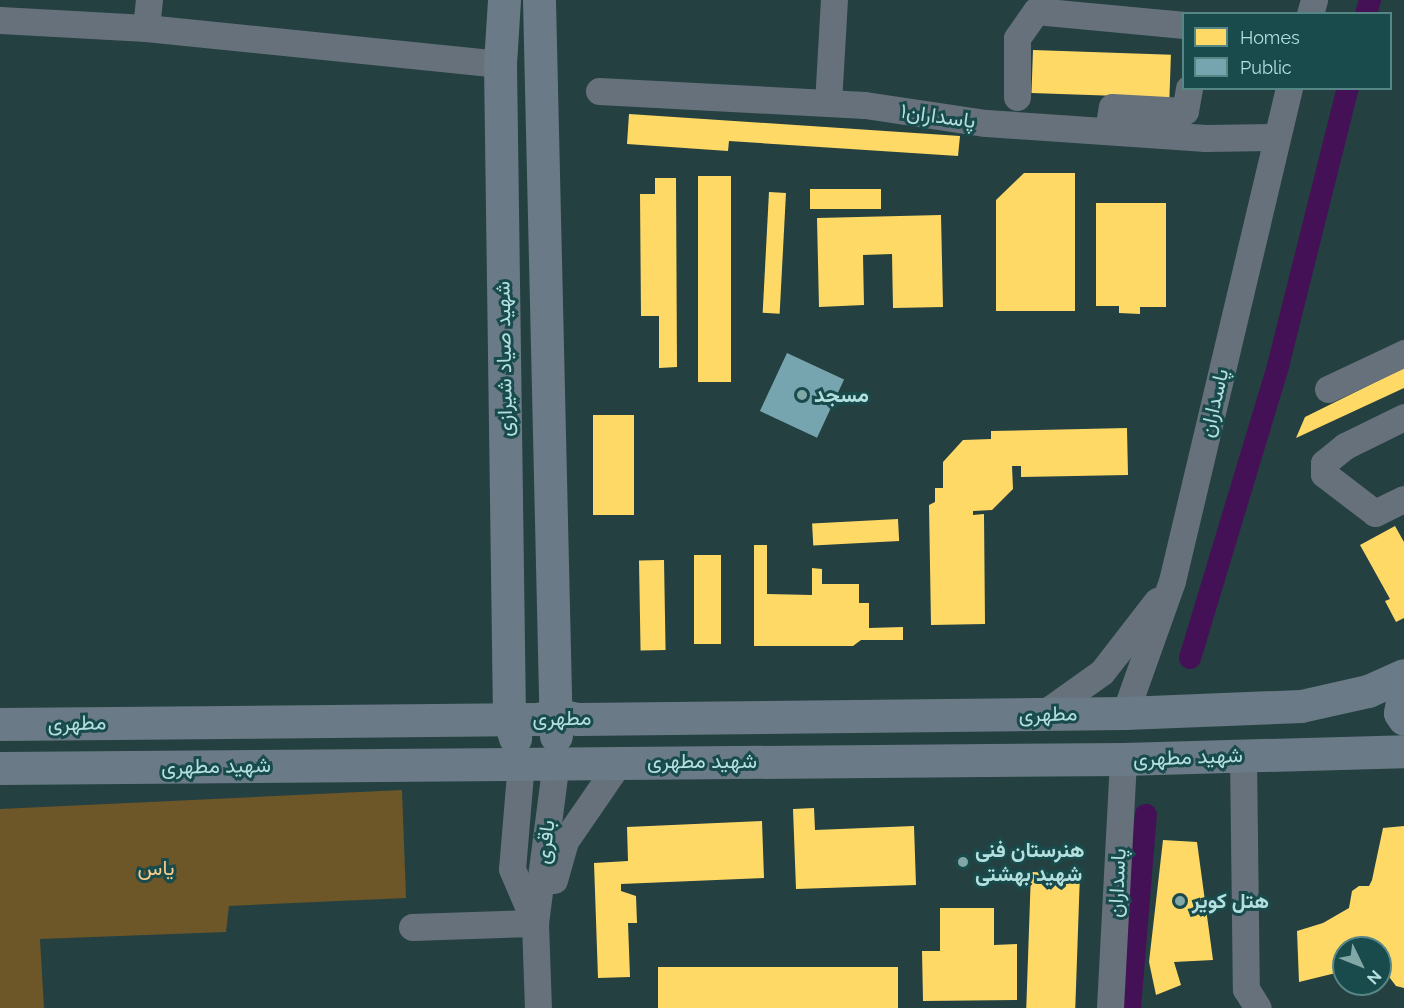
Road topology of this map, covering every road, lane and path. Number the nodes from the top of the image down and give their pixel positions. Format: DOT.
graph roads {
  1 [pos="149,0"];
  2 [pos="504,0"];
  3 [pos="539,0"];
  4 [pos="834,0"];
  5 [pos="0,20"];
  6 [pos="1182,25"];
  7 [pos="147,28"];
  8 [pos="500,64"];
  9 [pos="1189,90"];
  10 [pos="1289,90"];
  11 [pos="600,91"];
  12 [pos="1017,97"];
  13 [pos="828,103"];
  14 [pos="1108,131"];
  15 [pos="1276,137"];
  16 [pos="1404,353"];
  17 [pos="1328,389"];
  18 [pos="1404,417"];
  19 [pos="1404,499"];
  20 [pos="1172,581"];
  21 [pos="1404,675"];
  22 [pos="1404,690"];
  23 [pos="1125,713"];
  24 [pos="1043,714"];
  25 [pos="557,715"];
  26 [pos="509,718"];
  27 [pos="1404,718"];
  28 [pos="0,724"];
  29 [pos="1404,751"];
  30 [pos="1243,755"];
  31 [pos="1123,759"];
  32 [pos="556,761"];
  33 [pos="620,761"];
  34 [pos="521,762"];
  35 [pos="0,768"];
  36 [pos="412,927"];
  37 [pos="536,931"];
  38 [pos="538,1008"];
  39 [pos="1110,1008"];
  40 [pos="1258,1008"];
  1 -- 7 [label="street"];
  2 -- 8 [label="main road, شهید صیاد شیرازی"];
  3 -- 25 [label="main road, شهید صیاد شیرازی"];
  4 -- 13 [label="street"];
  5 -- 7 [label="street"];
  6 -- 12 [label="street"];
  7 -- 8 [label="street"];
  8 -- 26 [label="main road, شهید صیاد شیرازی"];
  9 -- 14 [label="street"];
  10 -- 15 [label="street, پاسداران"];
  11 -- 13 [label="street, پاسداران۱"];
  13 -- 14 [label="street, پاسداران۱"];
  14 -- 15 [label="street, پاسداران۱"];
  15 -- 20 [label="street, پاسداران"];
  16 -- 17 [label="street"];
  18 -- 19 [label="street"];
  20 -- 23 [label="street, پاسداران"];
  20 -- 24 [label="street"];
  21 -- 23 [label="main road"];
  22 -- 27 [label="main road"];
  23 -- 24 [label="main road, مطهری"];
  23 -- 31 [label="main road"];
  24 -- 25 [label="main road, مطهری"];
  25 -- 26 [label="main road, مطهری"];
  25 -- 32 [label="main road, شهید صیاد شیرازی"];
  26 -- 28 [label="main road, مطهری"];
  26 -- 34 [label="main road, شهید صیاد شیرازی"];
  29 -- 30 [label="main road, شهید مطهری"];
  30 -- 31 [label="main road, شهید مطهری"];
  30 -- 40 [label="street"];
  31 -- 33 [label="main road, شهید مطهری"];
  31 -- 39 [label="street, پاسداران"];
  32 -- 33 [label="main road, شهید مطهری"];
  32 -- 34 [label="main road, شهید مطهری"];
  32 -- 37 [label="street, باقری"];
  33 -- 37 [label="street"];
  34 -- 35 [label="main road, شهید مطهری"];
  34 -- 37 [label="street"];
  36 -- 37 [label="street"];
  37 -- 38 [label="street, باقری"];
}
